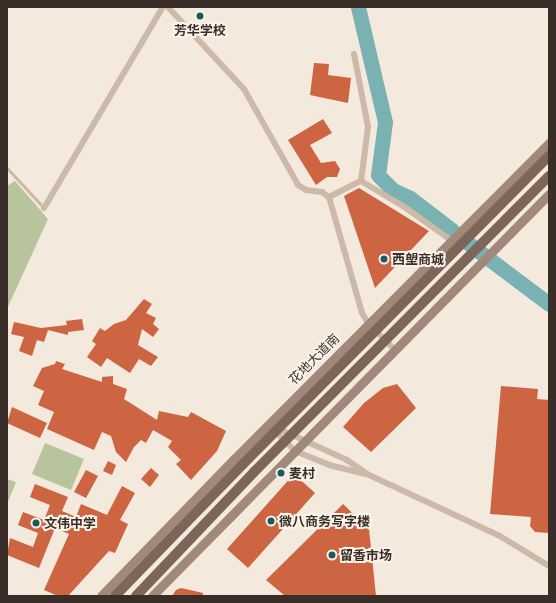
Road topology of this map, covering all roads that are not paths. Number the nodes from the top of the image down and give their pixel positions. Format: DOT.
graph roads {
  1 [pos="163,7"];
  2 [pos="168,7"];
  3 [pos="354,54"];
  4 [pos="549,143"];
  5 [pos="549,156"];
  6 [pos="7,168"];
  7 [pos="549,176"];
  8 [pos="361,181"];
  9 [pos="549,194"];
  10 [pos="329,197"];
  11 [pos="44,208"];
  12 [pos="452,241"];
  13 [pos="368,323"];
  14 [pos="395,350"];
  15 [pos="268,424"];
  16 [pos="305,441"];
  17 [pos="295,451"];
  18 [pos="367,474"];
  19 [pos="549,566"];
  20 [pos="101,596"];
  21 [pos="115,596"];
  22 [pos="136,596"];
  23 [pos="152,596"];
  1 -- 11 [label="street"];
  2 -- 10 [label="street"];
  3 -- 8 [label="street"];
  4 -- 12 [label="main road, 花地大道南"];
  5 -- 21 [label="main road, 花地大道南"];
  6 -- 11 [label="lane"];
  7 -- 22 [label="main road"];
  8 -- 10 [label="street"];
  8 -- 12 [label="street"];
  9 -- 14 [label="main road"];
  10 -- 13 [label="street"];
  12 -- 13 [label="main road, 花地大道南"];
  13 -- 14 [label="street"];
  13 -- 15 [label="main road, 花地大道南"];
  14 -- 16 [label="main road"];
  15 -- 16 [label="street"];
  15 -- 17 [label="street"];
  15 -- 20 [label="main road, 花地大道南"];
  16 -- 17 [label="main road"];
  16 -- 18 [label="street"];
  17 -- 18 [label="street"];
  17 -- 23 [label="main road"];
  18 -- 19 [label="street"];
}
